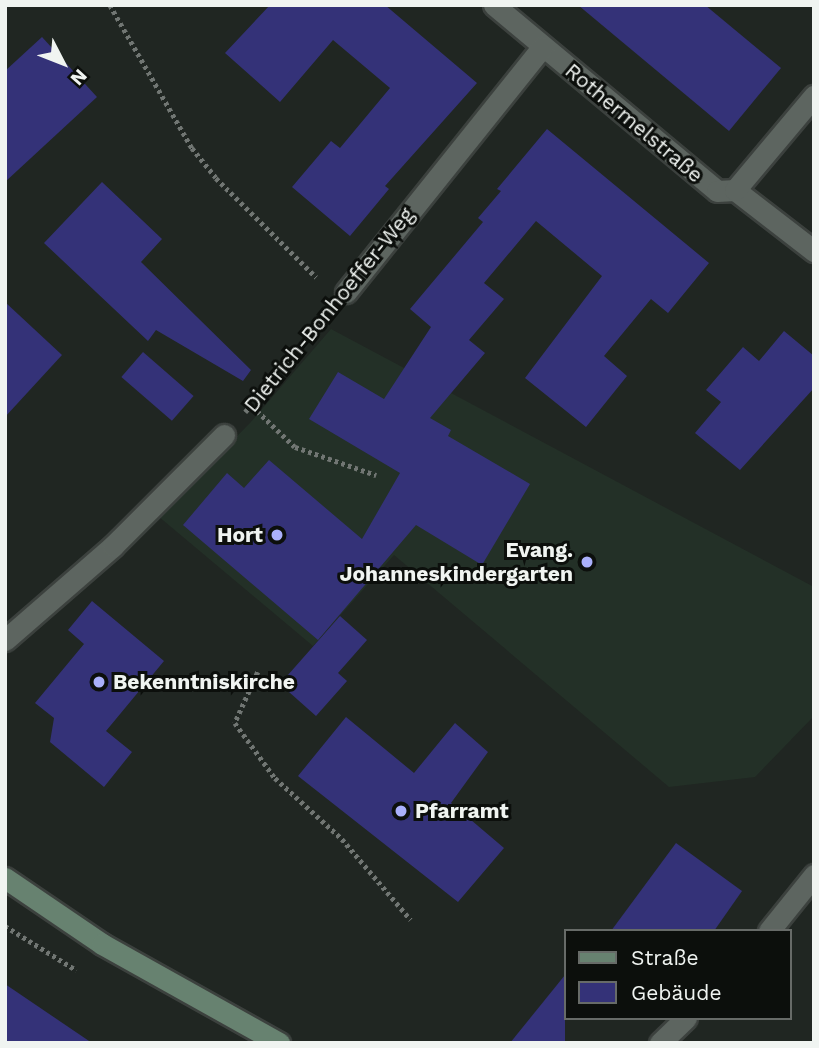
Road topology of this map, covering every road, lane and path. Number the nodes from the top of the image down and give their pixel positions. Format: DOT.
graph roads {
  1 [pos="110,5"];
  2 [pos="494,5"];
  3 [pos="542,47"];
  4 [pos="814,96"];
  5 [pos="735,190"];
  6 [pos="814,251"];
  7 [pos="342,296"];
  8 [pos="252,406"];
  9 [pos="224,435"];
  10 [pos="376,475"];
  11 [pos="5,640"];
  12 [pos="258,673"];
  13 [pos="814,875"];
  14 [pos="5,878"];
  15 [pos="411,920"];
  16 [pos="771,929"];
  17 [pos="684,1020"];
  18 [pos="279,1043"];
  19 [pos="660,1043"];
  1 -- 7 [label="path"];
  2 -- 3 [label="street, Rothermelstraße"];
  3 -- 5 [label="street, Rothermelstraße"];
  3 -- 7 [label="street, Dietrich-Bonhoeffer-Weg"];
  4 -- 5 [label="street"];
  5 -- 6 [label="street, Rothermelstraße"];
  7 -- 8 [label="path, Dietrich-Bonhoeffer-Weg"];
  8 -- 9 [label="path, Dietrich-Bonhoeffer-Weg"];
  8 -- 10 [label="path"];
  9 -- 11 [label="street"];
  12 -- 15 [label="path"];
  13 -- 16 [label="street"];
  14 -- 18 [label="street"];
  17 -- 19 [label="street"];
}
